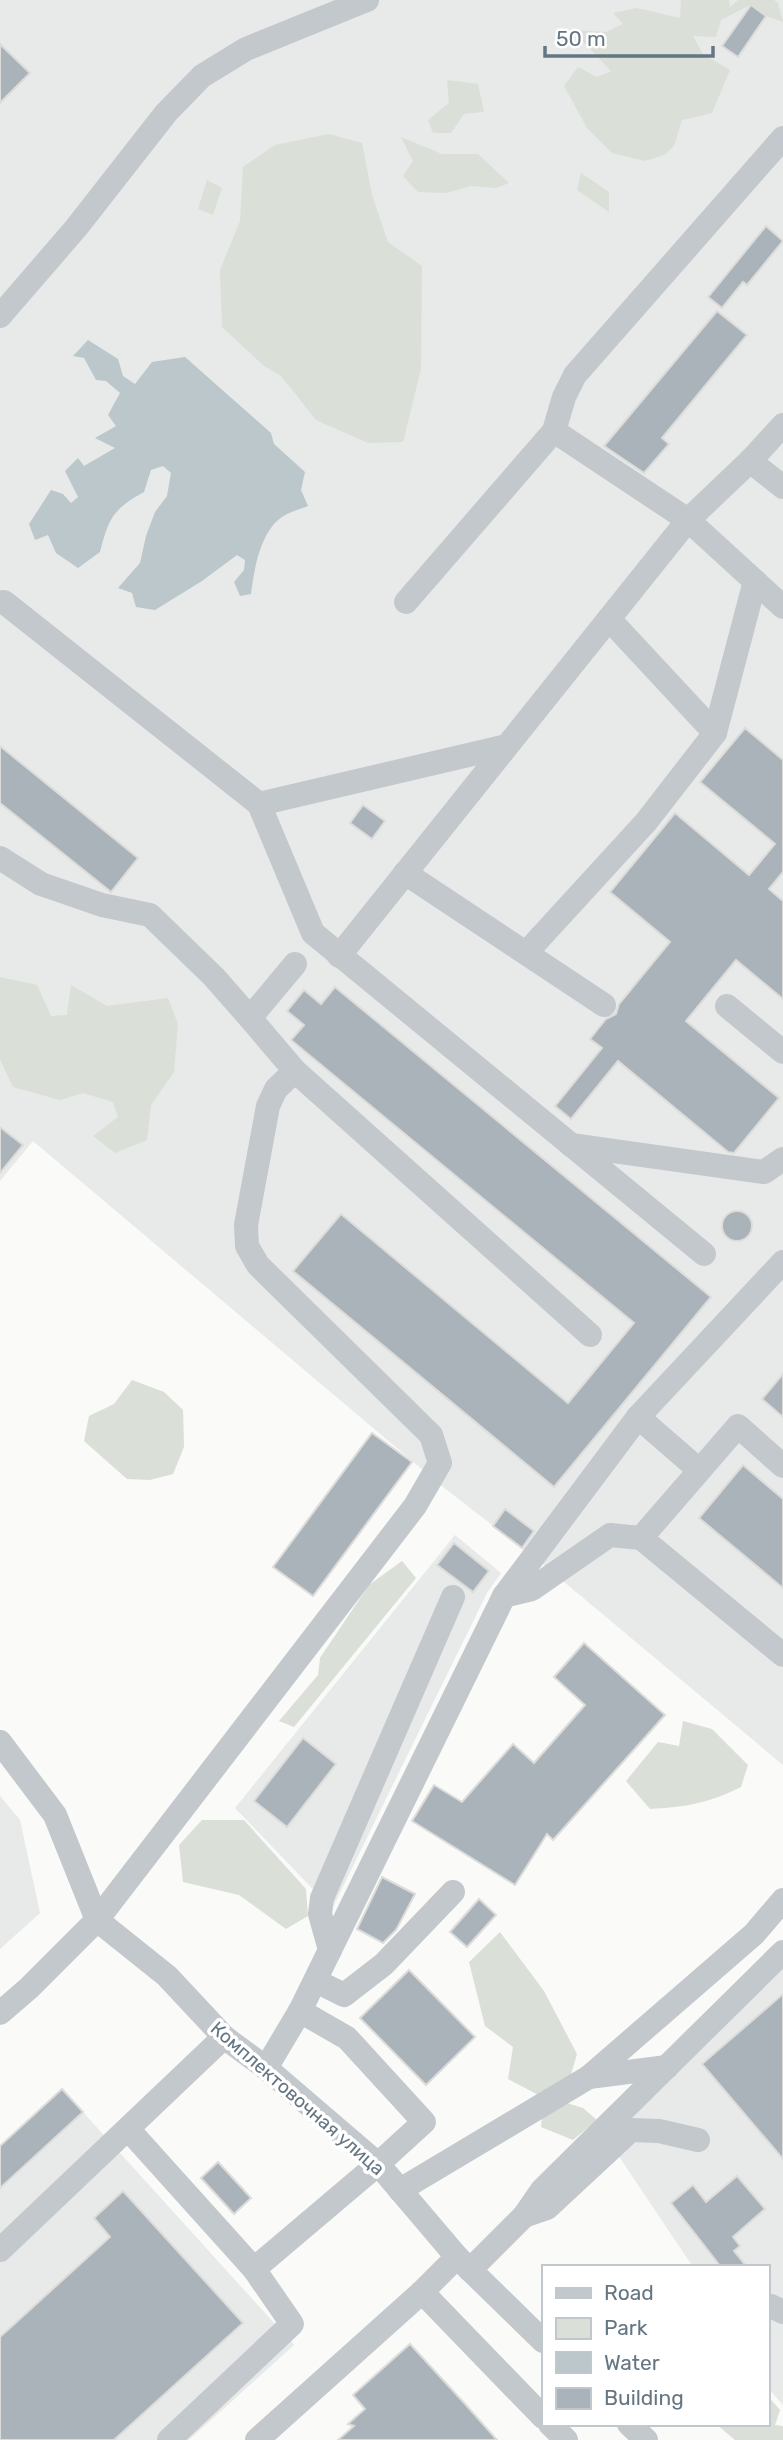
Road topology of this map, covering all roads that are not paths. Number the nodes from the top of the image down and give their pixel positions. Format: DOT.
graph roads {
  1 [pos="367,0"];
  2 [pos="783,138"];
  3 [pos="0,316"];
  4 [pos="783,425"];
  5 [pos="554,430"];
  6 [pos="750,461"];
  7 [pos="783,487"];
  8 [pos="688,520"];
  9 [pos="755,581"];
  10 [pos="4,602"];
  11 [pos="406,602"];
  12 [pos="783,607"];
  13 [pos="609,620"];
  14 [pos="715,733"];
  15 [pos="507,746"];
  16 [pos="259,804"];
  17 [pos="0,858"];
  18 [pos="405,873"];
  19 [pos="526,953"];
  20 [pos="339,956"];
  21 [pos="295,964"];
  22 [pos="604,1004"];
  23 [pos="727,1006"];
  24 [pos="250,1018"];
  25 [pos="783,1052"];
  26 [pos="295,1071"];
  27 [pos="570,1145"];
  28 [pos="783,1159"];
  29 [pos="704,1254"];
  30 [pos="783,1262"];
  31 [pos="590,1335"];
  32 [pos="638,1417"];
  33 [pos="783,1466"];
  34 [pos="699,1470"];
  35 [pos="640,1538"];
  36 [pos="504,1596"];
  37 [pos="453,1597"];
  38 [pos="783,1655"];
  39 [pos="0,1742"];
  40 [pos="453,1892"];
  41 [pos="783,1900"];
  42 [pos="97,1920"];
  43 [pos="330,1950"];
  44 [pos="783,1952"];
  45 [pos="316,1981"];
  46 [pos="300,2011"];
  47 [pos="0,2013"];
  48 [pos="224,2037"];
  49 [pos="667,2067"];
  50 [pos="266,2068"];
  51 [pos="589,2077"];
  52 [pos="128,2129"];
  53 [pos="698,2140"];
  54 [pos="378,2165"];
  55 [pos="400,2190"];
  56 [pos="524,2216"];
  57 [pos="0,2250"];
  58 [pos="464,2264"];
  59 [pos="254,2269"];
  60 [pos="422,2292"];
  61 [pos="542,2340"];
  62 [pos="542,2416"];
  63 [pos="631,2426"];
  64 [pos="169,2440"];
  65 [pos="257,2440"];
  66 [pos="646,2440"];
  1 -- 3 [label="street"];
  2 -- 5 [label="street"];
  4 -- 6 [label="street"];
  5 -- 8 [label="street"];
  5 -- 11 [label="street"];
  6 -- 7 [label="street"];
  6 -- 8 [label="street"];
  8 -- 9 [label="street"];
  8 -- 13 [label="street"];
  9 -- 12 [label="street"];
  9 -- 14 [label="street"];
  10 -- 16 [label="street"];
  13 -- 14 [label="street"];
  13 -- 15 [label="street"];
  14 -- 19 [label="street"];
  15 -- 16 [label="street"];
  15 -- 18 [label="street"];
  16 -- 20 [label="street"];
  17 -- 24 [label="street"];
  18 -- 19 [label="street"];
  18 -- 20 [label="street"];
  19 -- 22 [label="street"];
  20 -- 27 [label="street"];
  21 -- 24 [label="street"];
  23 -- 25 [label="street"];
  24 -- 26 [label="street"];
  26 -- 31 [label="street"];
  26 -- 42 [label="street"];
  27 -- 28 [label="street"];
  27 -- 29 [label="street"];
  30 -- 32 [label="street"];
  32 -- 34 [label="street"];
  32 -- 36 [label="street"];
  33 -- 34 [label="street"];
  34 -- 35 [label="street"];
  35 -- 36 [label="street"];
  35 -- 38 [label="street"];
  36 -- 43 [label="street"];
  37 -- 43 [label="street"];
  39 -- 42 [label="street, Комплектовочная улица"];
  40 -- 45 [label="street"];
  41 -- 51 [label="street"];
  42 -- 47 [label="street"];
  42 -- 48 [label="street, Комплектовочная улица"];
  43 -- 45 [label="street"];
  44 -- 49 [label="street"];
  45 -- 46 [label="street"];
  46 -- 50 [label="street"];
  46 -- 54 [label="street"];
  48 -- 50 [label="street, Комплектовочная улица"];
  48 -- 52 [label="street"];
  49 -- 51 [label="street"];
  49 -- 56 [label="street"];
  50 -- 54 [label="street, Комплектовочная улица"];
  51 -- 55 [label="street"];
  52 -- 57 [label="street"];
  52 -- 59 [label="street"];
  53 -- 56 [label="street"];
  54 -- 55 [label="street, Комплектовочная улица"];
  54 -- 59 [label="street"];
  55 -- 58 [label="street, Комплектовочная улица"];
  56 -- 58 [label="street"];
  58 -- 60 [label="street"];
  58 -- 61 [label="street, Комплектовочная улица"];
  59 -- 64 [label="street"];
  60 -- 62 [label="street"];
  60 -- 65 [label="street"];
  63 -- 66 [label="street"];
}
